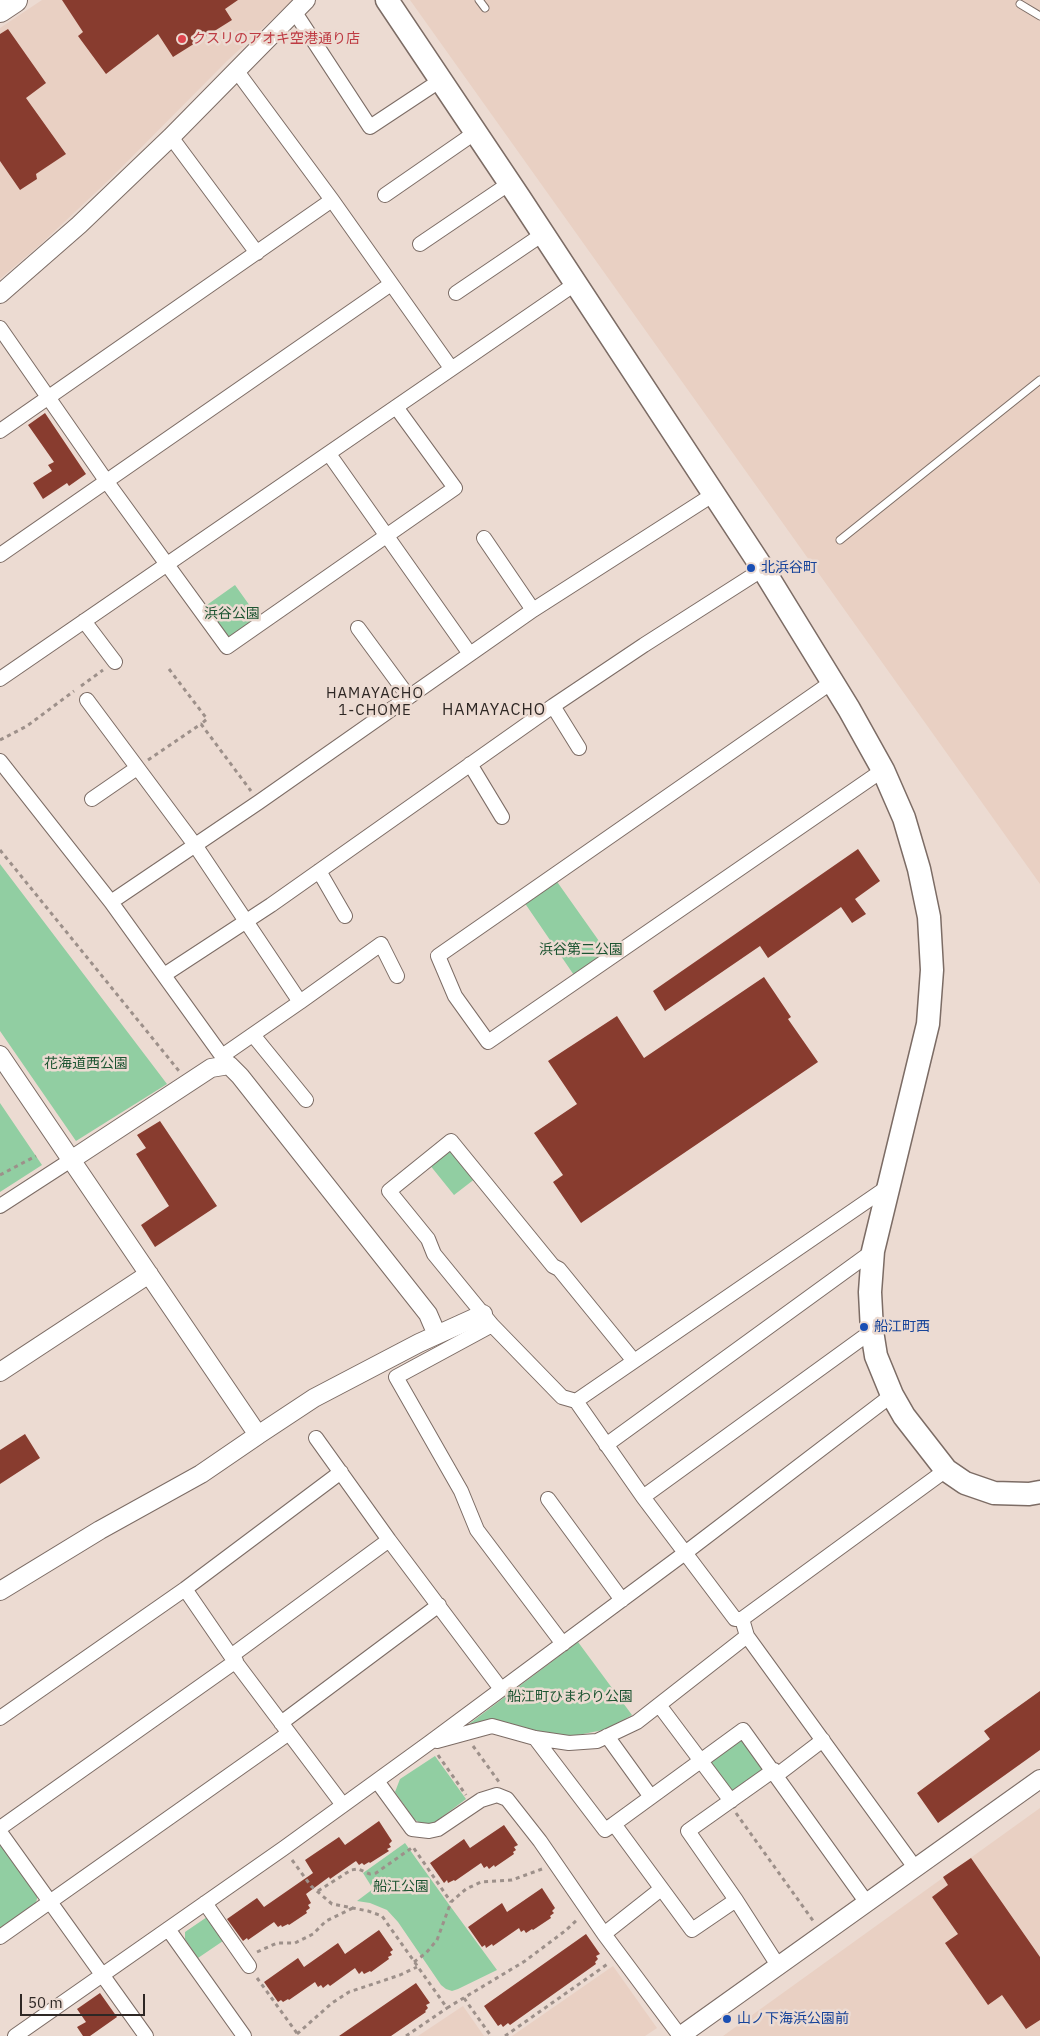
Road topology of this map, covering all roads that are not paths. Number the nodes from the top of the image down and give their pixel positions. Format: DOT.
graph roads {
  1 [pos="15,0"];
  2 [pos="387,0"];
  3 [pos="479,0"];
  4 [pos="1020,4"];
  5 [pos="300,6"];
  6 [pos="485,8"];
  7 [pos="0,10"];
  8 [pos="1040,16"];
  9 [pos="236,70"];
  10 [pos="442,80"];
  11 [pos="476,132"];
  12 [pos="171,137"];
  13 [pos="510,183"];
  14 [pos="386,195"];
  15 [pos="332,200"];
  16 [pos="543,234"];
  17 [pos="420,244"];
  18 [pos="256,253"];
  19 [pos="391,284"];
  20 [pos="575,284"];
  21 [pos="456,293"];
  22 [pos="0,294"];
  23 [pos="0,328"];
  24 [pos="451,368"];
  25 [pos="1040,380"];
  26 [pos="48,398"];
  27 [pos="396,407"];
  28 [pos="0,431"];
  29 [pos="329,454"];
  30 [pos="107,482"];
  31 [pos="714,494"];
  32 [pos="387,535"];
  33 [pos="484,538"];
  34 [pos="840,540"];
  35 [pos="0,555"];
  36 [pos="167,564"];
  37 [pos="763,569"];
  38 [pos="533,610"];
  39 [pos="84,621"];
  40 [pos="358,628"];
  41 [pos="470,654"];
  42 [pos="115,662"];
  43 [pos="0,679"];
  44 [pos="832,682"];
  45 [pos="408,696"];
  46 [pos="87,700"];
  47 [pos="553,706"];
  48 [pos="579,748"];
  49 [pos="0,762"];
  50 [pos="470,764"];
  51 [pos="137,768"];
  52 [pos="883,770"];
  53 [pos="92,799"];
  54 [pos="502,817"];
  55 [pos="195,845"];
  56 [pos="319,871"];
  57 [pos="111,902"];
  58 [pos="345,916"];
  59 [pos="246,921"];
  60 [pos="164,975"];
  61 [pos="397,976"];
  62 [pos="300,1002"];
  63 [pos="253,1034"];
  64 [pos="0,1055"];
  65 [pos="225,1061"];
  66 [pos="306,1100"];
  67 [pos="71,1160"];
  68 [pos="889,1186"];
  69 [pos="0,1206"];
  70 [pos="873,1251"];
  71 [pos="149,1274"];
  72 [pos="488,1319"];
  73 [pos="872,1331"];
  74 [pos="437,1335"];
  75 [pos="634,1361"];
  76 [pos="0,1372"];
  77 [pos="892,1395"];
  78 [pos="576,1401"];
  79 [pos="258,1435"];
  80 [pos="316,1438"];
  81 [pos="606,1444"];
  82 [pos="946,1470"];
  83 [pos="340,1472"];
  84 [pos="1040,1492"];
  85 [pos="643,1497"];
  86 [pos="548,1499"];
  87 [pos="389,1540"];
  88 [pos="685,1553"];
  89 [pos="185,1589"];
  90 [pos="0,1591"];
  91 [pos="622,1600"];
  92 [pos="439,1605"];
  93 [pos="742,1619"];
  94 [pos="747,1636"];
  95 [pos="562,1644"];
  96 [pos="234,1659"];
  97 [pos="501,1689"];
  98 [pos="659,1705"];
  99 [pos="0,1718"];
  100 [pos="285,1728"];
  101 [pos="607,1736"];
  102 [pos="535,1738"];
  103 [pos="823,1740"];
  104 [pos="429,1743"];
  105 [pos="700,1761"];
  106 [pos="775,1773"];
  107 [pos="1040,1779"];
  108 [pos="377,1781"];
  109 [pos="651,1797"];
  110 [pos="730,1802"];
  111 [pos="343,1805"];
  112 [pos="614,1824"];
  113 [pos="0,1828"];
  114 [pos="0,1832"];
  115 [pos="916,1870"];
  116 [pos="661,1889"];
  117 [pos="736,1900"];
  118 [pos="50,1902"];
  119 [pos="867,1903"];
  120 [pos="205,1904"];
  121 [pos="168,1930"];
  122 [pos="604,1934"];
  123 [pos="0,1937"];
  124 [pos="249,1966"];
  125 [pos="779,1967"];
  126 [pos="103,1975"];
  127 [pos="17,2036"];
  128 [pos="146,2036"];
  129 [pos="244,2036"];
  130 [pos="680,2036"];
  1 -- 7 [label="highway"];
  2 -- 10 [label="main road"];
  3 -- 6 [label="lane"];
  4 -- 8 [label="lane"];
  5 -- 9 [label="street"];
  5 -- 10 [label="street"];
  9 -- 12 [label="street"];
  9 -- 15 [label="street"];
  10 -- 11 [label="main road"];
  11 -- 13 [label="main road"];
  11 -- 14 [label="street"];
  12 -- 18 [label="street"];
  12 -- 22 [label="street"];
  13 -- 16 [label="main road"];
  13 -- 17 [label="street"];
  15 -- 18 [label="street"];
  15 -- 19 [label="street"];
  16 -- 20 [label="main road"];
  16 -- 21 [label="street"];
  18 -- 26 [label="street"];
  19 -- 24 [label="street"];
  19 -- 30 [label="street"];
  20 -- 24 [label="street"];
  20 -- 31 [label="main road"];
  23 -- 26 [label="street"];
  24 -- 27 [label="street"];
  25 -- 34 [label="lane"];
  26 -- 28 [label="street"];
  26 -- 30 [label="street"];
  27 -- 29 [label="street"];
  27 -- 32 [label="street"];
  29 -- 32 [label="street"];
  29 -- 36 [label="street"];
  30 -- 35 [label="street"];
  30 -- 36 [label="street"];
  31 -- 37 [label="main road"];
  31 -- 38 [label="street"];
  32 -- 36 [label="street"];
  32 -- 41 [label="street"];
  33 -- 38 [label="street"];
  36 -- 39 [label="street"];
  37 -- 44 [label="main road"];
  37 -- 47 [label="street"];
  38 -- 41 [label="street"];
  39 -- 42 [label="street"];
  39 -- 43 [label="street"];
  40 -- 45 [label="street"];
  41 -- 45 [label="street"];
  44 -- 52 [label="main road"];
  44 -- 52 [label="street"];
  45 -- 55 [label="street"];
  46 -- 51 [label="street"];
  47 -- 48 [label="street"];
  47 -- 50 [label="street"];
  49 -- 57 [label="street"];
  50 -- 54 [label="street"];
  50 -- 56 [label="street"];
  51 -- 53 [label="street"];
  51 -- 55 [label="street"];
  52 -- 68 [label="main road"];
  55 -- 57 [label="street"];
  55 -- 59 [label="street"];
  56 -- 58 [label="street"];
  56 -- 59 [label="street"];
  57 -- 60 [label="street"];
  59 -- 60 [label="street"];
  59 -- 62 [label="street"];
  60 -- 65 [label="street"];
  61 -- 62 [label="street"];
  62 -- 63 [label="street"];
  63 -- 65 [label="street"];
  63 -- 66 [label="street"];
  64 -- 67 [label="street"];
  65 -- 67 [label="street"];
  65 -- 74 [label="street"];
  67 -- 69 [label="street"];
  67 -- 71 [label="street"];
  68 -- 70 [label="main road"];
  68 -- 75 [label="street"];
  70 -- 73 [label="main road"];
  70 -- 81 [label="street"];
  71 -- 76 [label="street"];
  71 -- 79 [label="street"];
  72 -- 74 [label="street"];
  72 -- 75 [label="street"];
  72 -- 78 [label="street"];
  72 -- 95 [label="street"];
  73 -- 77 [label="main road"];
  73 -- 85 [label="street"];
  74 -- 79 [label="street"];
  75 -- 78 [label="street"];
  77 -- 82 [label="main road"];
  77 -- 88 [label="street"];
  78 -- 81 [label="street"];
  79 -- 90 [label="street"];
  80 -- 83 [label="street"];
  81 -- 85 [label="street"];
  82 -- 84 [label="main road"];
  82 -- 93 [label="street"];
  83 -- 87 [label="street"];
  83 -- 89 [label="street"];
  85 -- 88 [label="street"];
  86 -- 91 [label="street"];
  87 -- 92 [label="street"];
  87 -- 96 [label="street"];
  88 -- 91 [label="street"];
  88 -- 93 [label="street"];
  89 -- 96 [label="street"];
  89 -- 99 [label="street"];
  91 -- 95 [label="street"];
  92 -- 97 [label="street"];
  92 -- 100 [label="street"];
  93 -- 94 [label="street"];
  94 -- 98 [label="street"];
  94 -- 103 [label="street"];
  95 -- 97 [label="street"];
  96 -- 100 [label="street"];
  96 -- 113 [label="street"];
  97 -- 104 [label="street"];
  98 -- 101 [label="street"];
  98 -- 105 [label="street"];
  100 -- 111 [label="street"];
  100 -- 118 [label="street"];
  101 -- 102 [label="street"];
  101 -- 109 [label="street"];
  102 -- 104 [label="street"];
  102 -- 112 [label="street"];
  103 -- 106 [label="street"];
  103 -- 115 [label="street"];
  104 -- 108 [label="street"];
  105 -- 106 [label="street"];
  105 -- 109 [label="street"];
  105 -- 110 [label="street"];
  106 -- 110 [label="street"];
  106 -- 119 [label="street"];
  107 -- 115 [label="street"];
  108 -- 111 [label="street"];
  108 -- 122 [label="street"];
  109 -- 112 [label="street"];
  110 -- 117 [label="street"];
  111 -- 120 [label="street"];
  112 -- 116 [label="street"];
  114 -- 118 [label="street"];
  115 -- 119 [label="street"];
  116 -- 117 [label="street"];
  116 -- 122 [label="street"];
  117 -- 125 [label="street"];
  118 -- 123 [label="street"];
  118 -- 126 [label="street"];
  119 -- 125 [label="street"];
  120 -- 121 [label="street"];
  120 -- 124 [label="street"];
  121 -- 126 [label="street"];
  121 -- 129 [label="street"];
  122 -- 130 [label="street"];
  125 -- 130 [label="street"];
  126 -- 127 [label="street"];
  126 -- 128 [label="street"];
}
